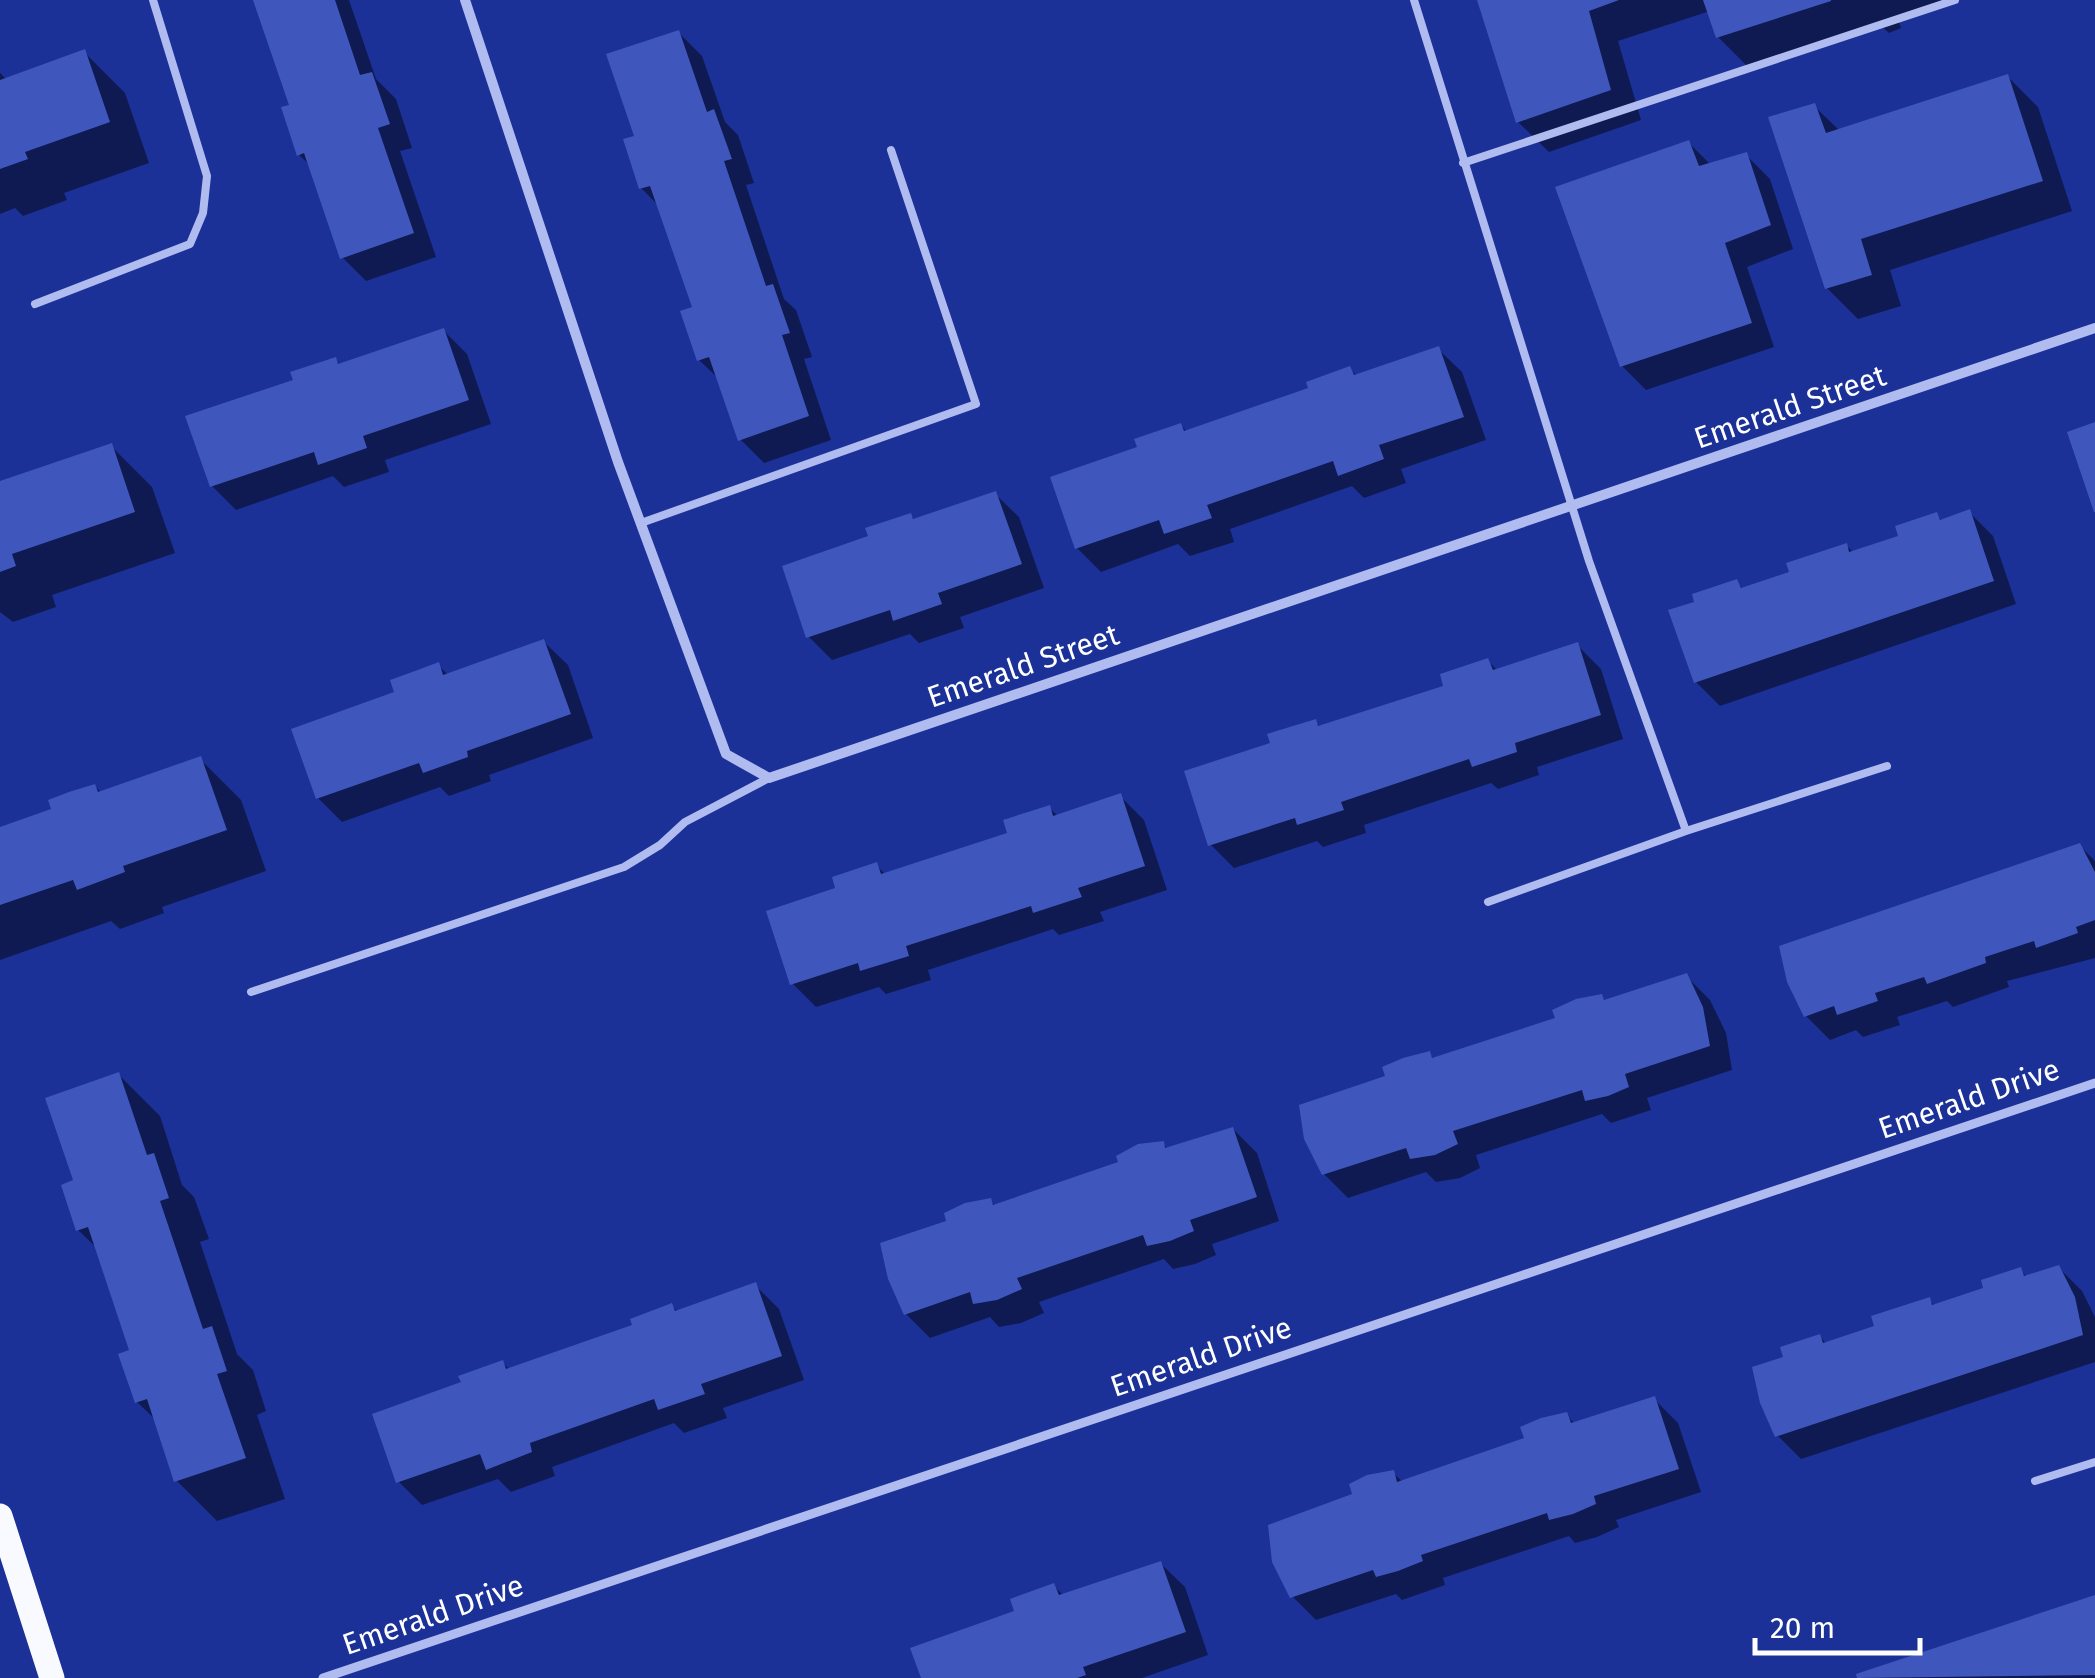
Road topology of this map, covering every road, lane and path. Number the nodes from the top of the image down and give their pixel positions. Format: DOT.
graph roads {
  1 [pos="153,0"];
  2 [pos="465,0"];
  3 [pos="1414,0"];
  4 [pos="1954,0"];
  5 [pos="891,150"];
  6 [pos="1463,162"];
  7 [pos="35,304"];
  8 [pos="2095,328"];
  9 [pos="1576,508"];
  10 [pos="641,524"];
  11 [pos="1887,766"];
  12 [pos="769,778"];
  13 [pos="1686,831"];
  14 [pos="1488,902"];
  15 [pos="250,992"];
  16 [pos="2095,1083"];
  17 [pos="2095,1462"];
  18 [pos="2036,1481"];
  19 [pos="0,1516"];
  20 [pos="52,1678"];
  21 [pos="323,1678"];
  1 -- 7 [label="lane"];
  2 -- 10 [label="street"];
  3 -- 6 [label="lane"];
  4 -- 6 [label="lane"];
  5 -- 10 [label="lane"];
  6 -- 9 [label="lane"];
  8 -- 9 [label="street, Emerald Street"];
  9 -- 12 [label="street, Emerald Street"];
  9 -- 13 [label="lane"];
  10 -- 12 [label="street"];
  11 -- 13 [label="lane"];
  12 -- 15 [label="lane"];
  13 -- 14 [label="lane"];
  16 -- 21 [label="street, Emerald Drive"];
  17 -- 18 [label="lane"];
  19 -- 20 [label="main road"];
}
